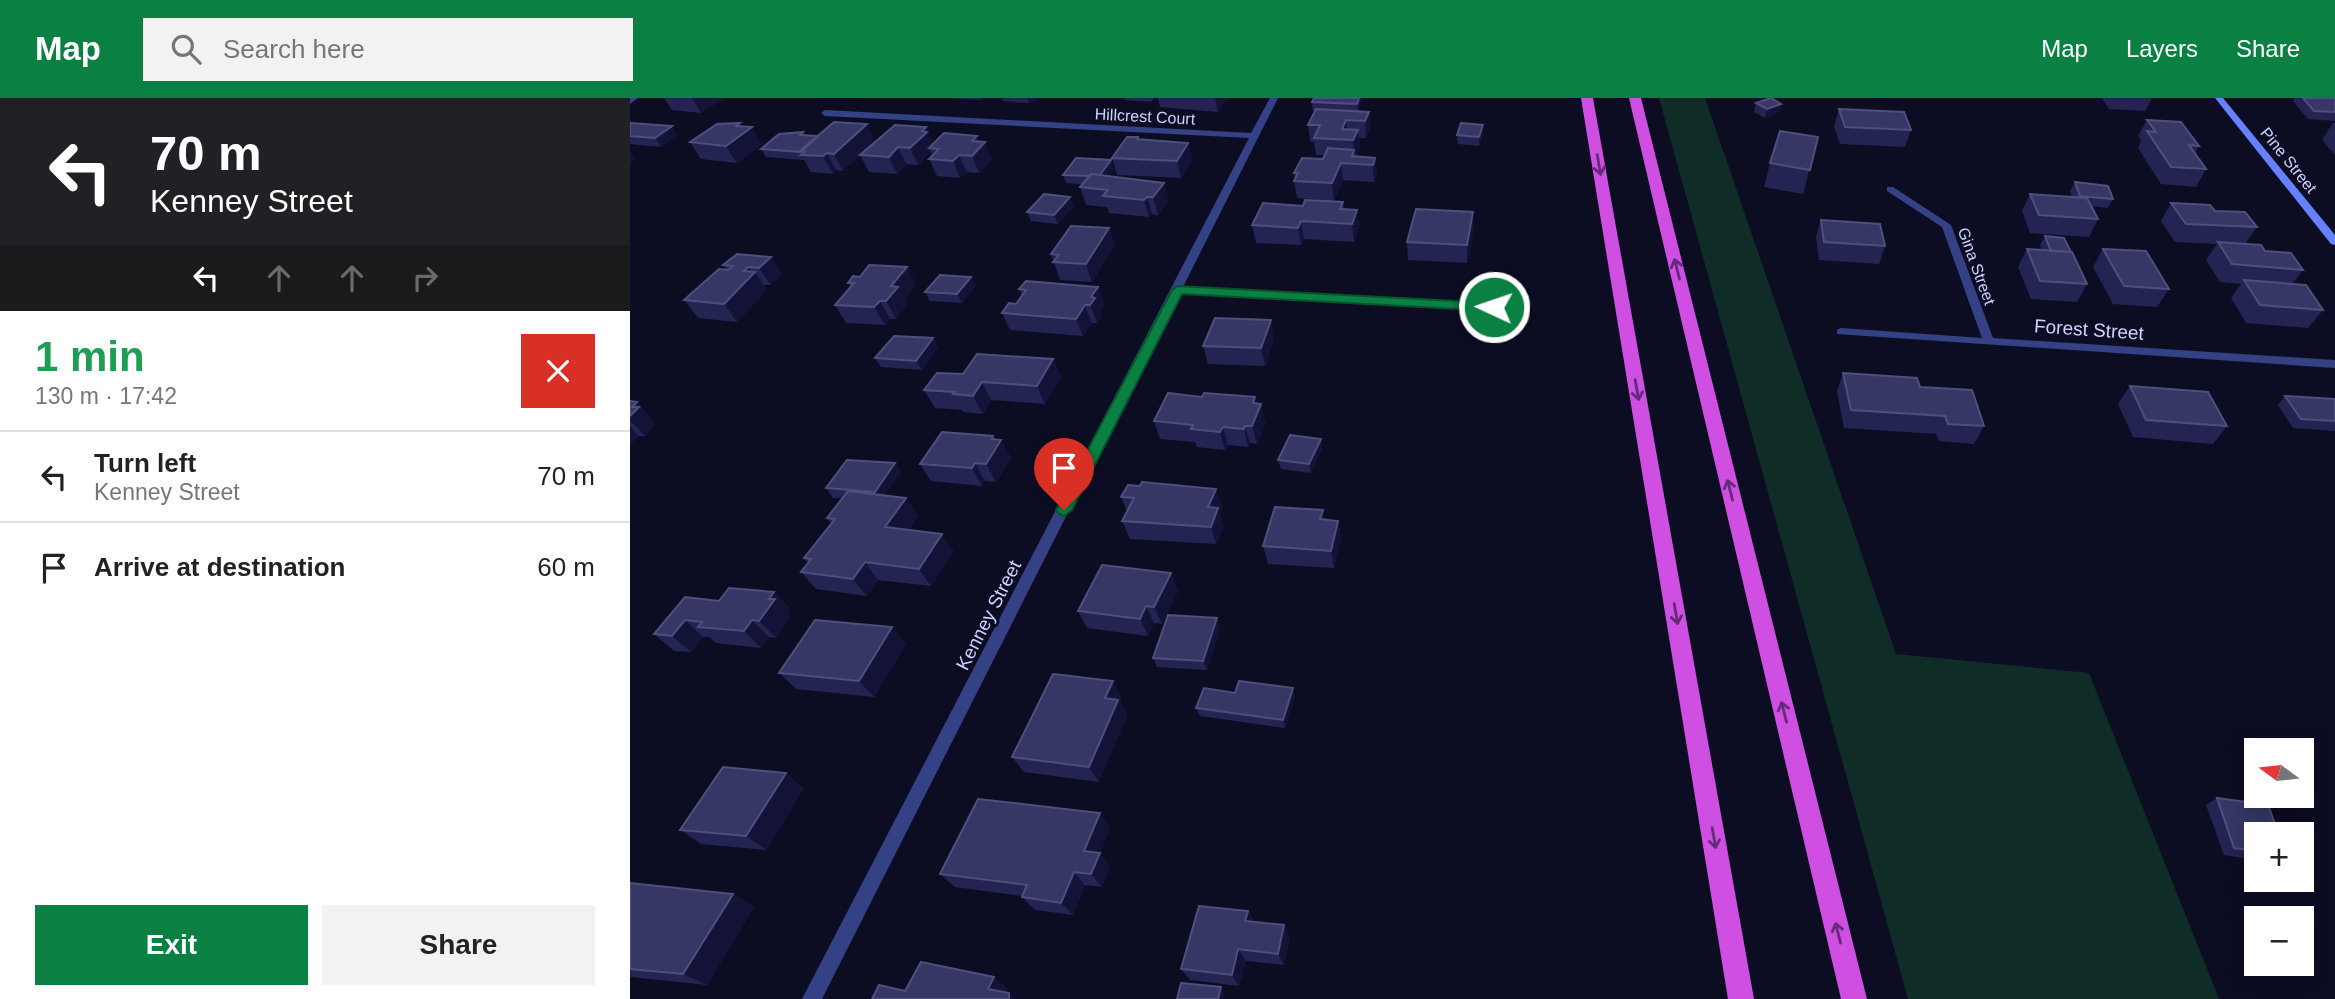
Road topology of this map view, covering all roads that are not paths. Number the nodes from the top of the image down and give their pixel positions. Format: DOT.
graph roads {
  1 [pos="1275,98"];
  2 [pos="1587,98"];
  3 [pos="1635,98"];
  4 [pos="2219,98"];
  5 [pos="825,113"];
  6 [pos="1254,136"];
  7 [pos="1890,190"];
  8 [pos="2335,242"];
  9 [pos="1178,290"];
  10 [pos="1494,307"];
  11 [pos="1841,332"];
  12 [pos="1988,339"];
  13 [pos="2335,364"];
  14 [pos="812,999"];
  15 [pos="1741,999"];
  16 [pos="1854,999"];
  1 -- 6 [label="street, Kenney Street"];
  2 -- 15 [label="highway, one-way"];
  16 -- 3 [label="highway, one-way"];
  4 -- 8 [label="main road, Pine Street"];
  5 -- 6 [label="street, Hillcrest Court"];
  6 -- 9 [label="street, Kenney Street"];
  7 -- 12 [label="street, Gina Street"];
  9 -- 10 [label="street"];
  9 -- 14 [label="street, Kenney Street"];
  11 -- 12 [label="street, Forest Street"];
  12 -- 13 [label="street, Forest Street"];
}
